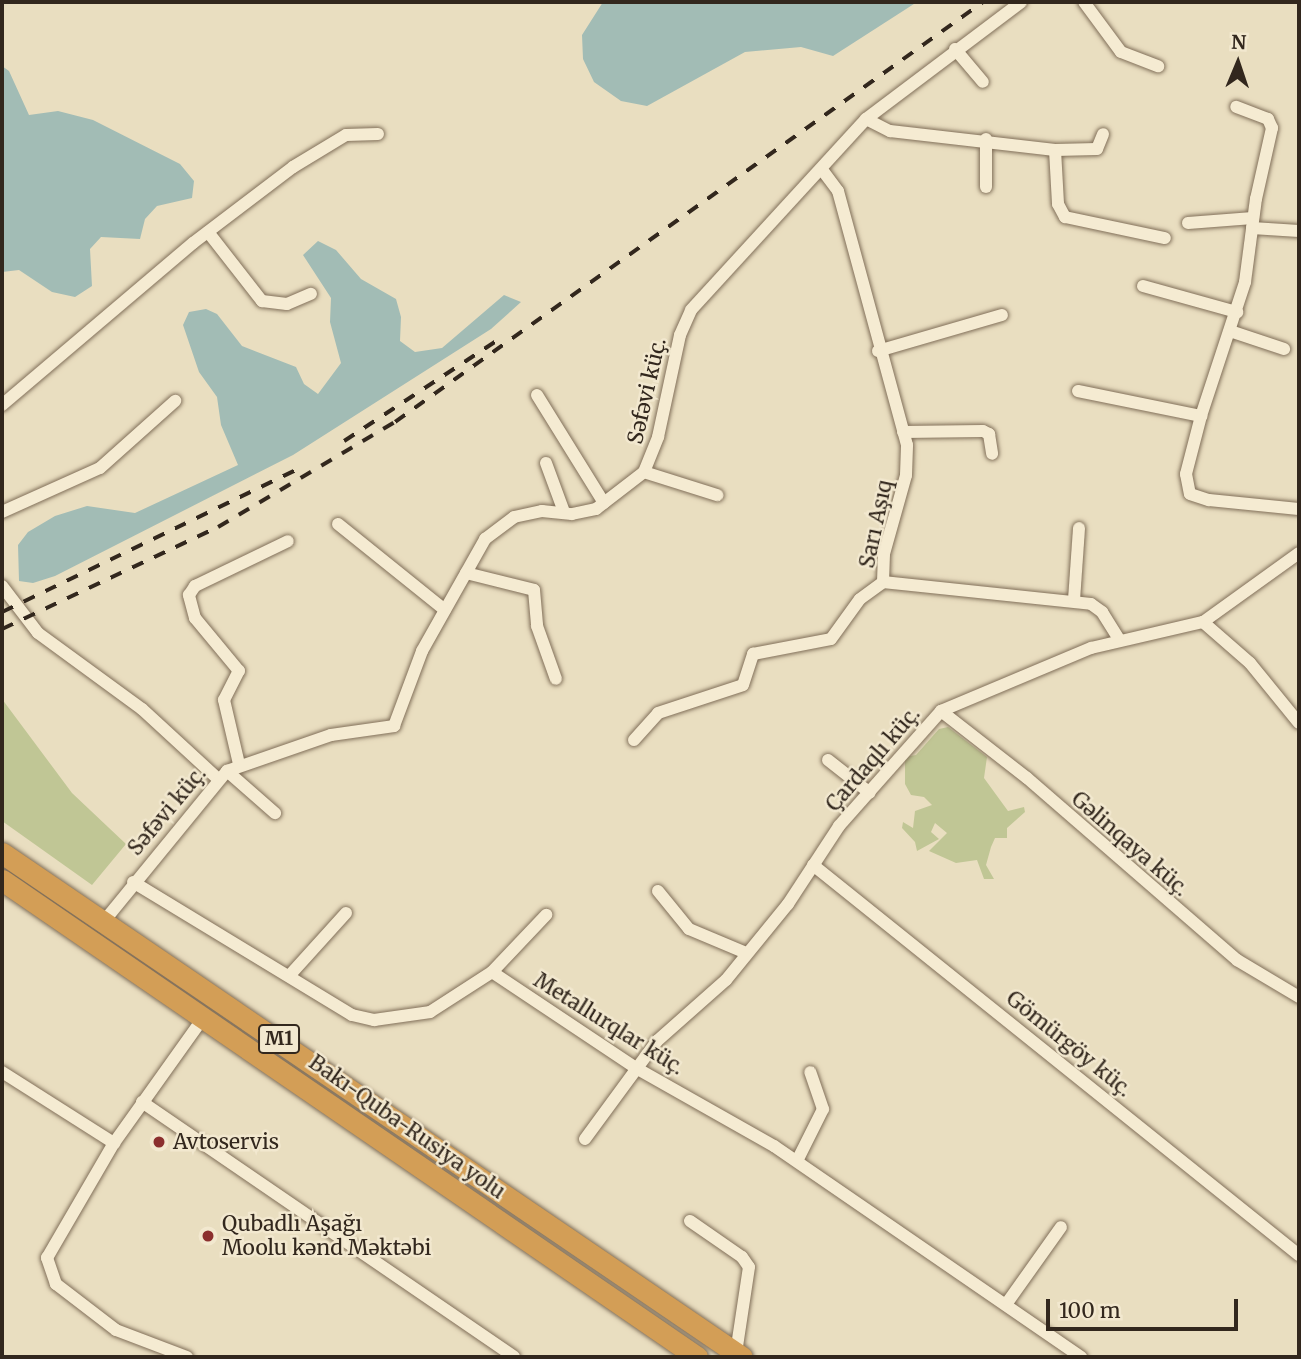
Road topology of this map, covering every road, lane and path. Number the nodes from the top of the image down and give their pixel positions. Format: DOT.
graph roads {
  1 [pos="1021,2"];
  2 [pos="1084,2"];
  3 [pos="955,49"];
  4 [pos="1158,66"];
  5 [pos="983,82"];
  6 [pos="1236,107"];
  7 [pos="866,119"];
  8 [pos="378,134"];
  9 [pos="1103,134"];
  10 [pos="986,139"];
  11 [pos="1055,150"];
  12 [pos="822,170"];
  13 [pos="986,187"];
  14 [pos="1188,223"];
  15 [pos="1252,223"];
  16 [pos="208,232"];
  17 [pos="1299,232"];
  18 [pos="1165,238"];
  19 [pos="1143,286"];
  20 [pos="311,294"];
  21 [pos="1237,312"];
  22 [pos="1002,315"];
  23 [pos="1230,331"];
  24 [pos="1284,349"];
  25 [pos="878,351"];
  26 [pos="1077,391"];
  27 [pos="537,395"];
  28 [pos="175,401"];
  29 [pos="2,405"];
  30 [pos="1200,416"];
  31 [pos="903,432"];
  32 [pos="992,454"];
  33 [pos="545,463"];
  34 [pos="644,472"];
  35 [pos="717,495"];
  36 [pos="604,503"];
  37 [pos="1299,509"];
  38 [pos="2,512"];
  39 [pos="564,512"];
  40 [pos="338,524"];
  41 [pos="1079,528"];
  42 [pos="288,541"];
  43 [pos="1299,553"];
  44 [pos="466,573"];
  45 [pos="883,582"];
  46 [pos="2,586"];
  47 [pos="1073,600"];
  48 [pos="445,610"];
  49 [pos="1203,622"];
  50 [pos="1119,639"];
  51 [pos="556,679"];
  52 [pos="941,712"];
  53 [pos="1299,723"];
  54 [pos="634,740"];
  55 [pos="828,760"];
  56 [pos="228,771"];
  57 [pos="870,793"];
  58 [pos="275,813"];
  59 [pos="2,853"];
  60 [pos="813,865"];
  61 [pos="2,880"];
  62 [pos="133,882"];
  63 [pos="658,891"];
  64 [pos="346,914"];
  65 [pos="546,915"];
  66 [pos="105,920"];
  67 [pos="746,953"];
  68 [pos="492,972"];
  69 [pos="289,976"];
  70 [pos="1297,991"];
  71 [pos="204,1017"];
  72 [pos="636,1068"];
  73 [pos="2,1072"];
  74 [pos="810,1072"];
  75 [pos="142,1102"];
  76 [pos="585,1139"];
  77 [pos="114,1143"];
  78 [pos="797,1161"];
  79 [pos="690,1221"];
  80 [pos="1061,1227"];
  81 [pos="1299,1255"];
  82 [pos="1007,1303"];
  83 [pos="739,1355"];
  84 [pos="187,1357"];
  85 [pos="514,1357"];
  86 [pos="697,1357"];
  87 [pos="1081,1357"];
  1 -- 3 [label="street, Səfəvi küç."];
  2 -- 4 [label="street"];
  3 -- 5 [label="street"];
  3 -- 7 [label="street, Səfəvi küç."];
  6 -- 15 [label="street"];
  7 -- 10 [label="street"];
  7 -- 12 [label="street, Səfəvi küç."];
  8 -- 16 [label="street"];
  9 -- 11 [label="street"];
  10 -- 11 [label="street"];
  10 -- 13 [label="street"];
  11 -- 18 [label="street"];
  12 -- 25 [label="street, Sarı Aşıq"];
  12 -- 34 [label="street, Səfəvi küç."];
  14 -- 15 [label="street"];
  15 -- 17 [label="street"];
  15 -- 21 [label="street"];
  16 -- 20 [label="street"];
  16 -- 29 [label="street"];
  19 -- 21 [label="street"];
  21 -- 23 [label="street"];
  22 -- 25 [label="street"];
  23 -- 24 [label="street"];
  23 -- 30 [label="street"];
  25 -- 31 [label="street, Sarı Aşıq"];
  26 -- 30 [label="street"];
  27 -- 36 [label="street"];
  28 -- 38 [label="street"];
  30 -- 37 [label="street"];
  31 -- 32 [label="street"];
  31 -- 45 [label="street, Sarı Aşıq"];
  33 -- 39 [label="street"];
  34 -- 35 [label="street"];
  34 -- 36 [label="street, Səfəvi küç."];
  36 -- 39 [label="street, Səfəvi küç."];
  39 -- 44 [label="street, Səfəvi küç."];
  40 -- 48 [label="street"];
  41 -- 47 [label="street"];
  42 -- 56 [label="street"];
  43 -- 49 [label="street, Çardaqlı küç."];
  44 -- 48 [label="street, Səfəvi küç."];
  44 -- 51 [label="street"];
  45 -- 47 [label="street"];
  45 -- 54 [label="street, Sarı Aşıq"];
  46 -- 56 [label="street"];
  47 -- 50 [label="street"];
  48 -- 56 [label="street, Səfəvi küç."];
  49 -- 50 [label="street, Çardaqlı küç."];
  49 -- 53 [label="street"];
  50 -- 52 [label="street, Çardaqlı küç."];
  52 -- 57 [label="street, Çardaqlı küç."];
  52 -- 70 [label="street, Gəlinqaya küç."];
  55 -- 57 [label="street"];
  56 -- 58 [label="street"];
  56 -- 62 [label="street, Səfəvi küç."];
  57 -- 60 [label="street, Çardaqlı küç."];
  59 -- 66 [label="highway, Bakı-Quba-Rusiya yolu / M1"];
  60 -- 67 [label="street, Çardaqlı küç."];
  60 -- 81 [label="street, Gömürgöy küç."];
  61 -- 71 [label="highway, Bakı-Quba-Rusiya yolu / M1"];
  62 -- 66 [label="street, Səfəvi küç."];
  62 -- 69 [label="street"];
  63 -- 67 [label="street"];
  64 -- 69 [label="street"];
  65 -- 68 [label="street"];
  66 -- 83 [label="highway, Bakı-Quba-Rusiya yolu / M1"];
  67 -- 72 [label="street, Çardaqlı küç."];
  68 -- 69 [label="street"];
  68 -- 72 [label="street, Metallurqlar küç."];
  71 -- 75 [label="street"];
  71 -- 86 [label="highway, Bakı-Quba-Rusiya yolu / M1"];
  72 -- 76 [label="street, Çardaqlı küç."];
  72 -- 78 [label="street, Metallurqlar küç."];
  73 -- 77 [label="street"];
  74 -- 78 [label="street"];
  75 -- 77 [label="street"];
  75 -- 85 [label="street"];
  77 -- 84 [label="street"];
  78 -- 82 [label="street, Metallurqlar küç."];
  79 -- 83 [label="street"];
  80 -- 82 [label="street"];
  82 -- 87 [label="street, Metallurqlar küç."];
}
